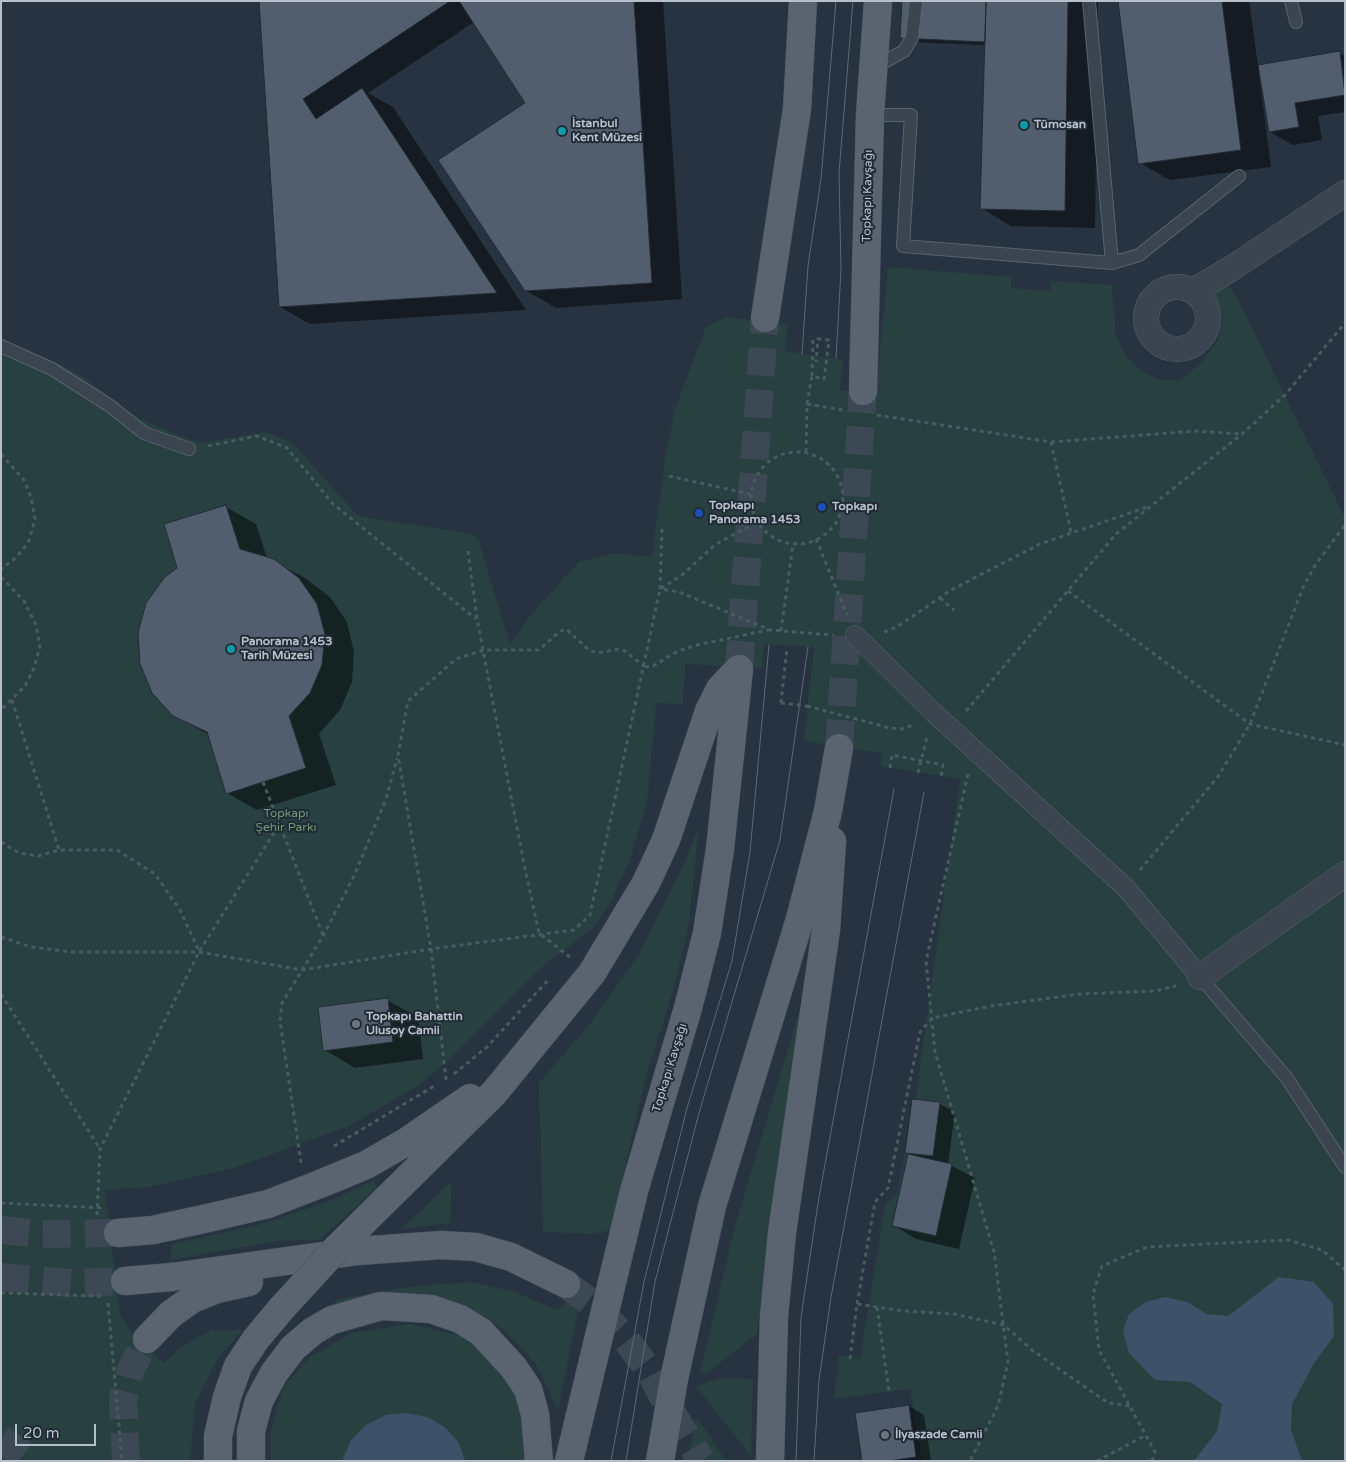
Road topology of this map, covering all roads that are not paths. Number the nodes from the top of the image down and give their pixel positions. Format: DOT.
graph roads {
  1 [pos="803,1"];
  2 [pos="878,1"];
  3 [pos="916,1"];
  4 [pos="1089,1"];
  5 [pos="1291,1"];
  6 [pos="1296,22"];
  7 [pos="873,68"];
  8 [pos="870,116"];
  9 [pos="1239,176"];
  10 [pos="1345,193"];
  11 [pos="1112,263"];
  12 [pos="1193,291"];
  13 [pos="764,318"];
  14 [pos="1,346"];
  15 [pos="861,405"];
  16 [pos="189,449"];
  17 [pos="855,635"];
  18 [pos="1345,874"];
  19 [pos="1200,976"];
  20 [pos="514,1066"];
  21 [pos="1345,1167"];
  22 [pos="108,1226"];
  23 [pos="348,1250"];
  24 [pos="125,1281"];
  25 [pos="566,1284"];
  26 [pos="147,1339"];
  27 [pos="218,1461"];
  28 [pos="252,1461"];
  29 [pos="539,1461"];
  30 [pos="569,1461"];
  31 [pos="660,1461"];
  32 [pos="770,1461"];
  1 -- 13 [label="main road"];
  2 -- 7 [label="main road, Topkapı Kavşağı"];
  3 -- 7 [label="lane"];
  4 -- 11 [label="lane"];
  5 -- 6 [label="lane"];
  7 -- 8 [label="main road, Topkapı Kavşağı"];
  8 -- 11 [label="lane"];
  8 -- 15 [label="main road, Topkapı Kavşağı"];
  9 -- 11 [label="lane"];
  10 -- 12 [label="street"];
  14 -- 16 [label="lane"];
  17 -- 19 [label="street"];
  18 -- 19 [label="street"];
  19 -- 21 [label="lane"];
  20 -- 22 [label="main road"];
  20 -- 23 [label="main road"];
  20 -- 30 [label="main road, Topkapı Kavşağı"];
  23 -- 24 [label="main road"];
  23 -- 25 [label="main road"];
  23 -- 26 [label="main road"];
  23 -- 27 [label="main road, bridge"];
  28 -- 29 [label="main road"];
  31 -- 32 [label="main road"];
}
